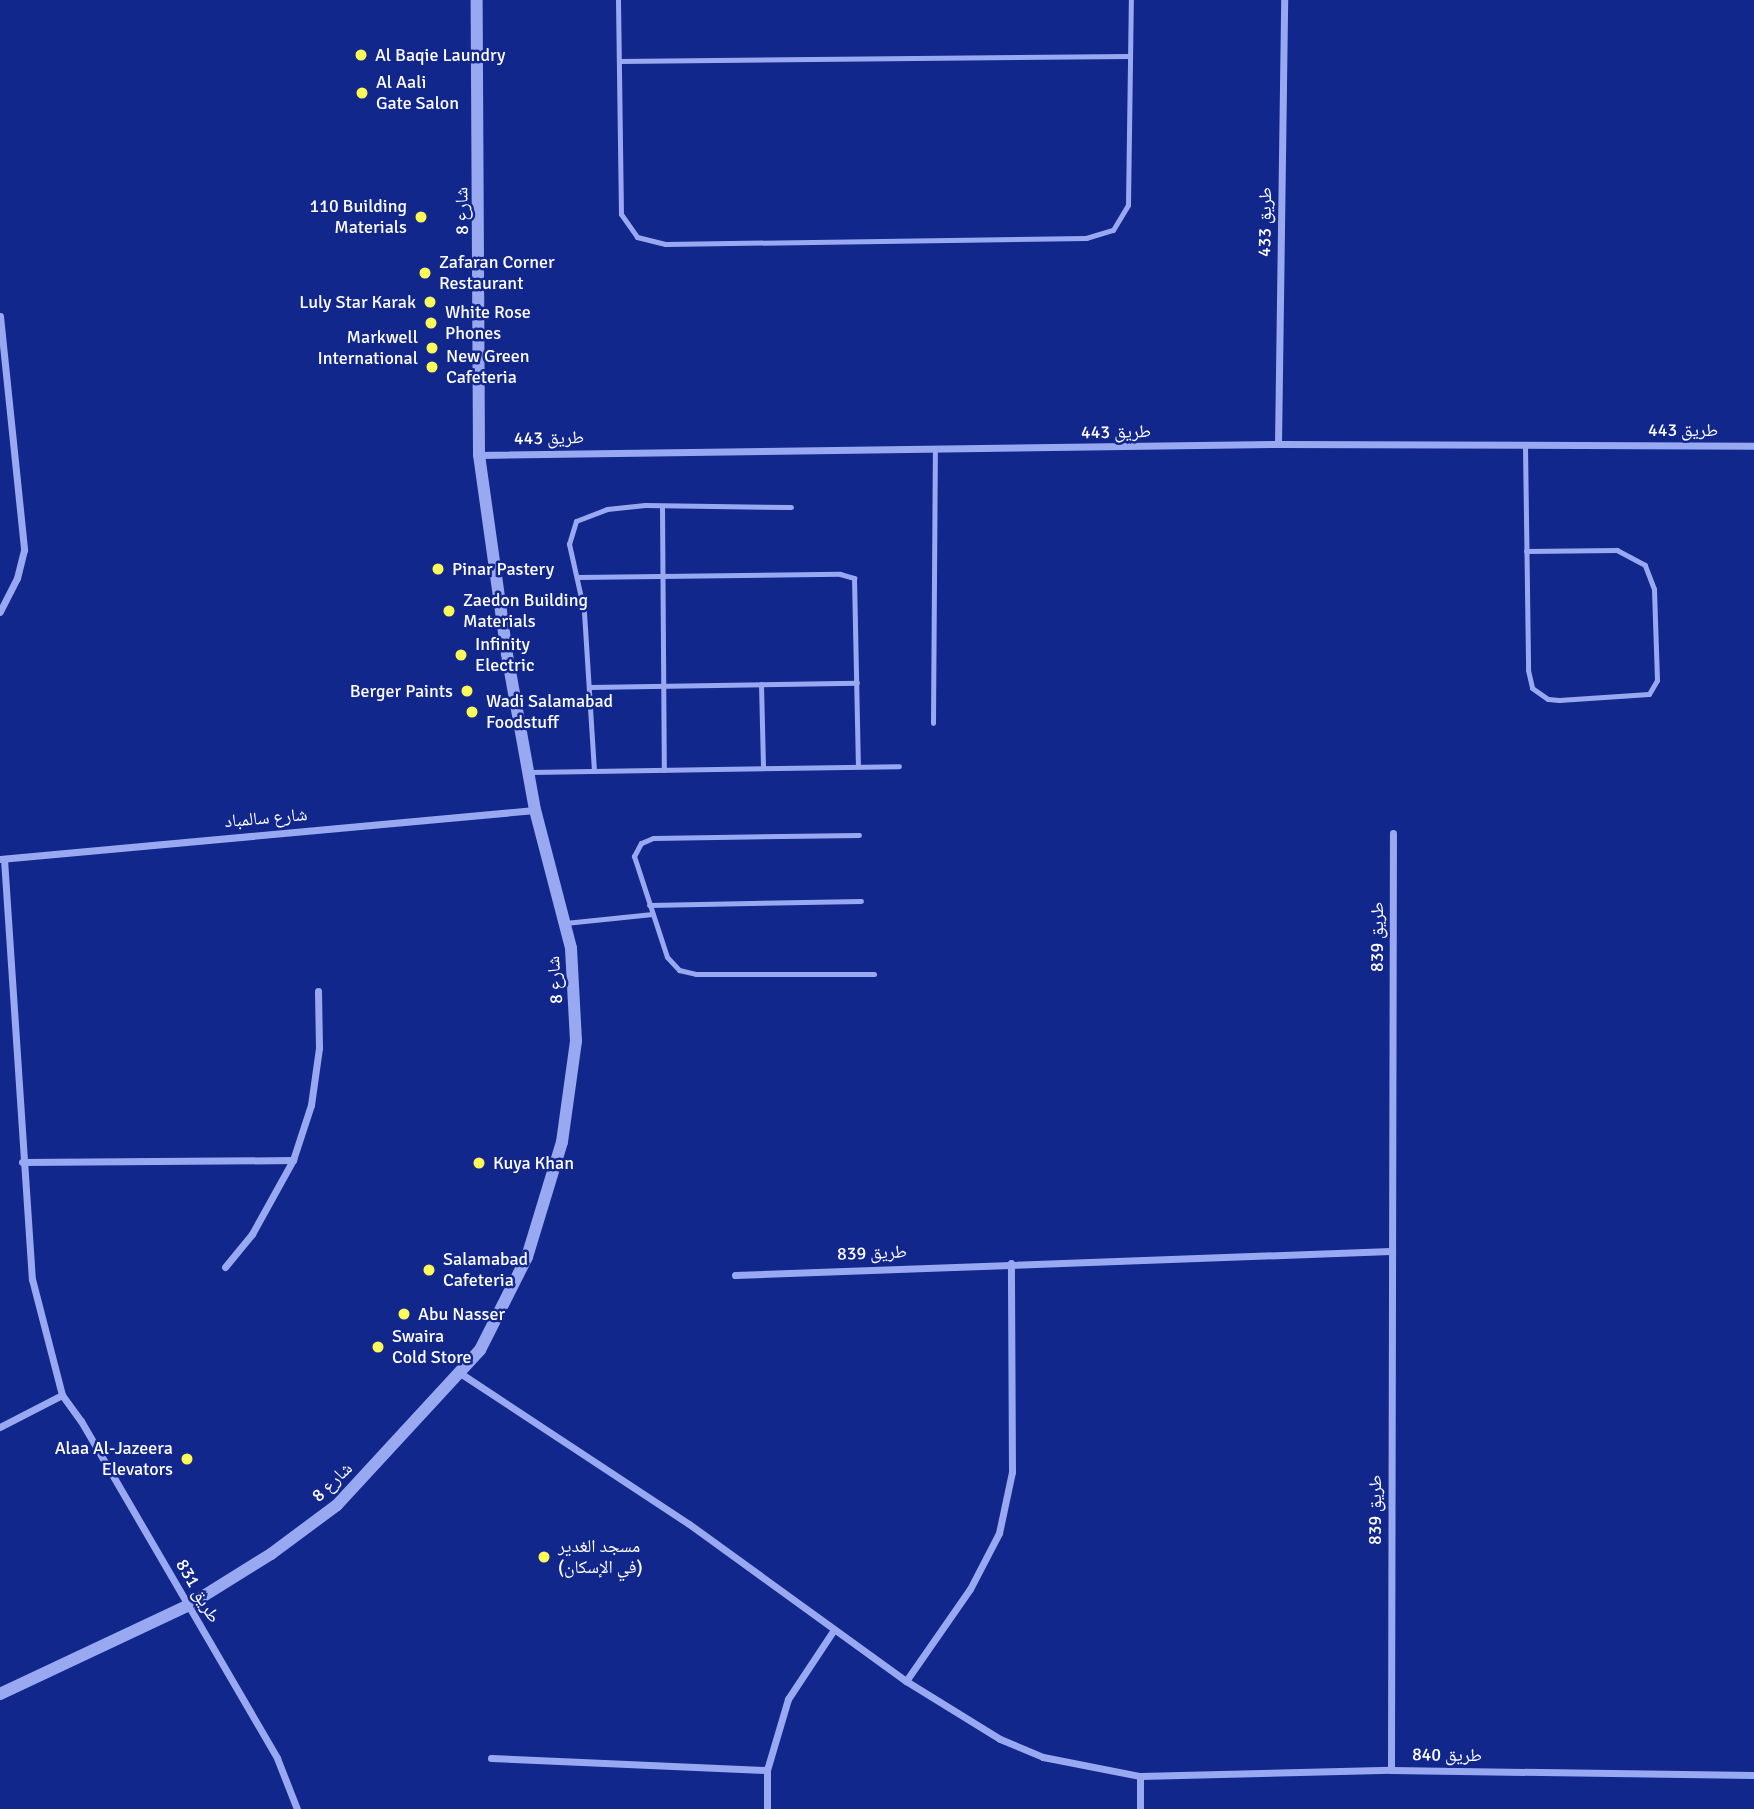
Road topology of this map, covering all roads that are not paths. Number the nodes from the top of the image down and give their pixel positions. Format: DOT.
graph roads {
  1 [pos="477,0"];
  2 [pos="618,0"];
  3 [pos="1130,0"];
  4 [pos="1284,0"];
  5 [pos="1130,56"];
  6 [pos="619,61"];
  7 [pos="0,316"];
  8 [pos="1278,444"];
  9 [pos="1525,446"];
  10 [pos="1754,446"];
  11 [pos="935,449"];
  12 [pos="479,454"];
  13 [pos="662,506"];
  14 [pos="791,508"];
  15 [pos="1526,551"];
  16 [pos="663,576"];
  17 [pos="577,577"];
  18 [pos="0,612"];
  19 [pos="857,682"];
  20 [pos="761,684"];
  21 [pos="663,685"];
  22 [pos="589,687"];
  23 [pos="933,723"];
  24 [pos="858,766"];
  25 [pos="899,766"];
  26 [pos="763,768"];
  27 [pos="664,770"];
  28 [pos="594,771"];
  29 [pos="530,772"];
  30 [pos="535,810"];
  31 [pos="1393,833"];
  32 [pos="859,835"];
  33 [pos="2,859"];
  34 [pos="861,901"];
  35 [pos="649,905"];
  36 [pos="653,914"];
  37 [pos="565,923"];
  38 [pos="874,974"];
  39 [pos="318,991"];
  40 [pos="293,1160"];
  41 [pos="22,1162"];
  42 [pos="1391,1251"];
  43 [pos="1011,1263"];
  44 [pos="225,1267"];
  45 [pos="735,1275"];
  46 [pos="460,1373"];
  47 [pos="62,1395"];
  48 [pos="0,1427"];
  49 [pos="189,1605"];
  50 [pos="833,1631"];
  51 [pos="906,1681"];
  52 [pos="0,1694"];
  53 [pos="491,1758"];
  54 [pos="767,1770"];
  55 [pos="1391,1770"];
  56 [pos="1754,1775"];
  57 [pos="1140,1776"];
  58 [pos="297,1809"];
  59 [pos="767,1809"];
  60 [pos="1140,1809"];
  1 -- 12 [label="street, شارع 8"];
  2 -- 6 [label="lane"];
  3 -- 5 [label="lane"];
  4 -- 8 [label="street, طريق 433"];
  5 -- 6 [label="lane"];
  5 -- 6 [label="lane"];
  7 -- 18 [label="street"];
  8 -- 9 [label="street, طريق 443"];
  8 -- 11 [label="street, طريق 443"];
  9 -- 10 [label="street, طريق 443"];
  9 -- 15 [label="lane"];
  11 -- 12 [label="street, طريق 443"];
  11 -- 23 [label="lane"];
  12 -- 29 [label="street, شارع 8"];
  13 -- 14 [label="lane"];
  13 -- 16 [label="lane"];
  13 -- 17 [label="lane"];
  15 -- 15 [label="lane"];
  16 -- 17 [label="lane"];
  16 -- 19 [label="lane"];
  16 -- 21 [label="lane"];
  17 -- 22 [label="lane"];
  19 -- 20 [label="lane"];
  19 -- 24 [label="lane"];
  20 -- 21 [label="lane"];
  20 -- 26 [label="lane"];
  21 -- 22 [label="lane"];
  21 -- 27 [label="lane"];
  22 -- 28 [label="lane"];
  24 -- 25 [label="lane"];
  24 -- 26 [label="lane"];
  26 -- 27 [label="lane"];
  27 -- 28 [label="lane"];
  28 -- 29 [label="lane"];
  29 -- 30 [label="street, شارع 8"];
  30 -- 33 [label="street, شارع سالمباد"];
  30 -- 37 [label="street, شارع 8"];
  31 -- 42 [label="street, طريق 839"];
  32 -- 35 [label="lane"];
  33 -- 41 [label="street, طريق 831"];
  34 -- 35 [label="lane"];
  35 -- 36 [label="lane"];
  36 -- 37 [label="lane"];
  36 -- 38 [label="lane"];
  37 -- 46 [label="street, شارع 8"];
  39 -- 40 [label="street"];
  40 -- 41 [label="street"];
  40 -- 44 [label="street"];
  41 -- 47 [label="street, طريق 831"];
  42 -- 43 [label="street, طريق 839"];
  42 -- 55 [label="street, طريق 839"];
  43 -- 45 [label="street, طريق 839"];
  43 -- 51 [label="street"];
  46 -- 49 [label="street, شارع 8"];
  46 -- 50 [label="street, طريق 840"];
  47 -- 48 [label="street"];
  47 -- 49 [label="street, طريق 831"];
  49 -- 52 [label="street, شارع 8"];
  49 -- 58 [label="street, طريق 831"];
  50 -- 51 [label="street, طريق 840"];
  50 -- 54 [label="street"];
  51 -- 57 [label="street, طريق 840"];
  53 -- 54 [label="street"];
  54 -- 59 [label="street"];
  55 -- 56 [label="street, طريق 840"];
  55 -- 57 [label="street, طريق 840"];
  57 -- 60 [label="street"];
}
